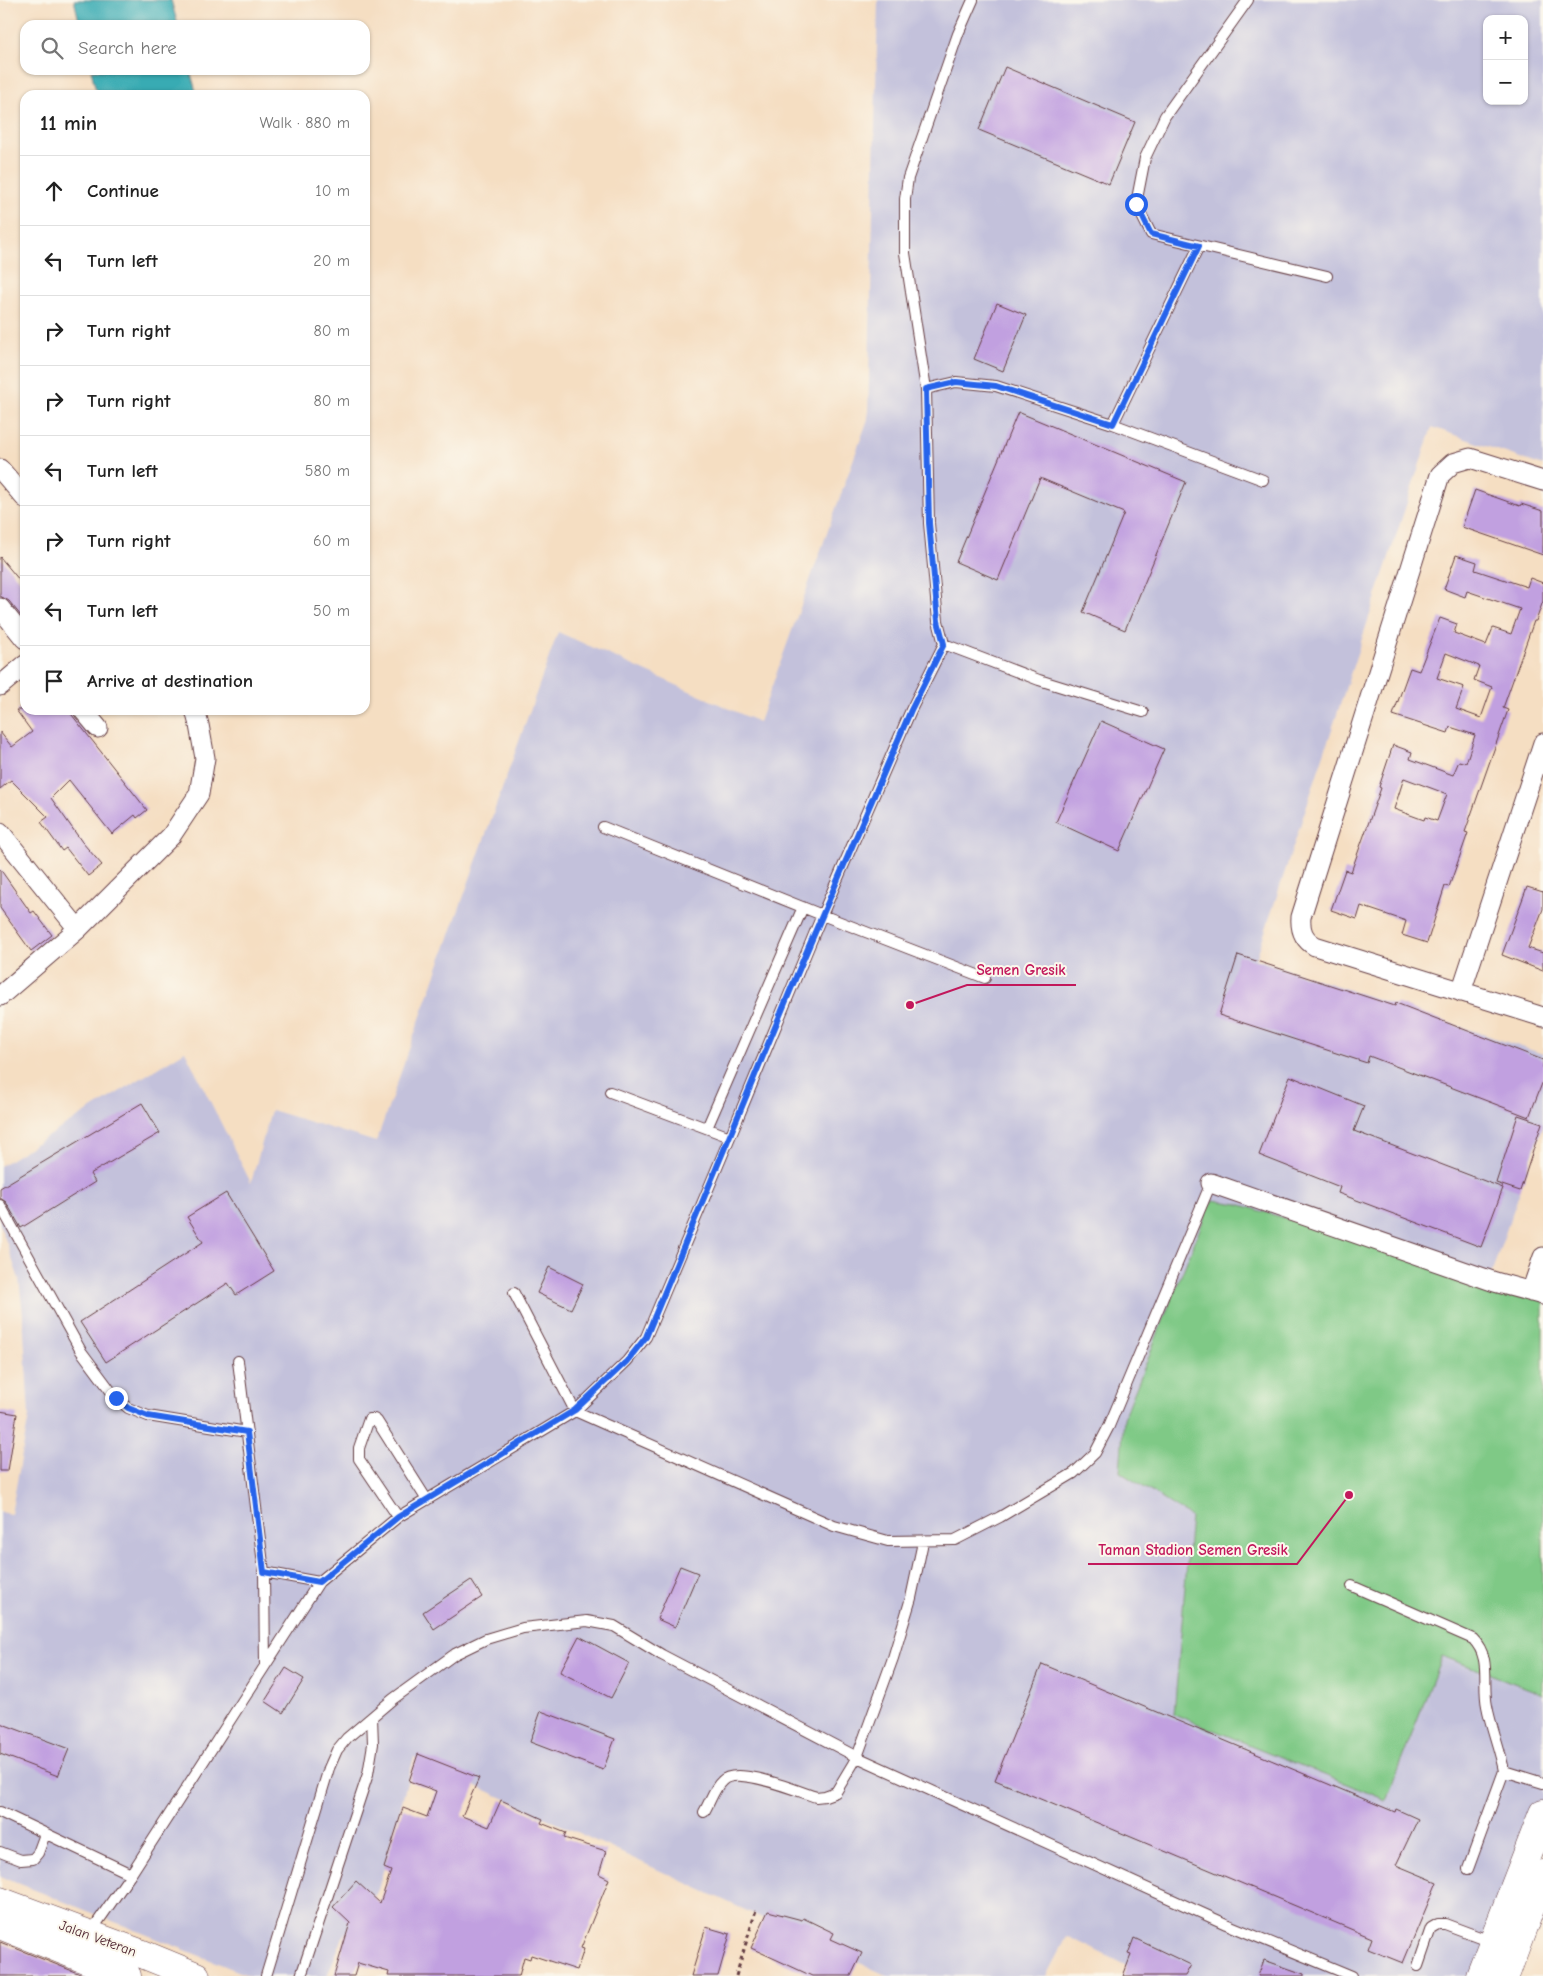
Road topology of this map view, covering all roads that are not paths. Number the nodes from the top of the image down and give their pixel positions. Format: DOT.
graph roads {
  1 [pos="973,0"];
  2 [pos="1248,0"];
  3 [pos="1199,246"];
  4 [pos="1327,276"];
  5 [pos="926,389"];
  6 [pos="1113,424"];
  7 [pos="0,469"];
  8 [pos="1262,480"];
  9 [pos="1543,481"];
  10 [pos="20,492"];
  11 [pos="0,608"];
  12 [pos="20,633"];
  13 [pos="944,644"];
  14 [pos="20,669"];
  15 [pos="0,686"];
  16 [pos="1143,712"];
  17 [pos="87,715"];
  18 [pos="197,715"];
  19 [pos="98,728"];
  20 [pos="1543,743"];
  21 [pos="603,827"];
  22 [pos="0,832"];
  23 [pos="803,907"];
  24 [pos="822,915"];
  25 [pos="78,929"];
  26 [pos="986,978"];
  27 [pos="1461,992"];
  28 [pos="0,995"];
  29 [pos="1543,1017"];
  30 [pos="610,1092"];
  31 [pos="707,1128"];
  32 [pos="730,1136"];
  33 [pos="1211,1183"];
  34 [pos="0,1205"];
  35 [pos="1543,1257"];
  36 [pos="514,1293"];
  37 [pos="1537,1293"];
  38 [pos="238,1361"];
  39 [pos="575,1410"];
  40 [pos="247,1432"];
  41 [pos="428,1500"];
  42 [pos="398,1517"];
  43 [pos="923,1542"];
  44 [pos="264,1572"];
  45 [pos="319,1582"];
  46 [pos="1352,1586"];
  47 [pos="265,1666"];
  48 [pos="372,1717"];
  49 [pos="857,1757"];
  50 [pos="1504,1771"];
  51 [pos="1543,1783"];
  52 [pos="0,1812"];
  53 [pos="704,1812"];
  54 [pos="1543,1814"];
  55 [pos="45,1834"];
  56 [pos="0,1852"];
  57 [pos="1468,1869"];
  58 [pos="131,1874"];
  59 [pos="1543,1874"];
  60 [pos="0,1901"];
  61 [pos="1535,1922"];
  62 [pos="0,1925"];
  63 [pos="1494,1942"];
  64 [pos="84,1947"];
  65 [pos="1418,1966"];
  66 [pos="185,1972"];
  67 [pos="126,1976"];
  68 [pos="266,1976"];
  69 [pos="301,1976"];
  70 [pos="1352,1976"];
  71 [pos="1480,1976"];
  72 [pos="1505,1976"];
  1 -- 5 [label="lane"];
  2 -- 3 [label="lane"];
  3 -- 4 [label="lane"];
  3 -- 6 [label="lane"];
  5 -- 6 [label="lane"];
  5 -- 13 [label="lane"];
  6 -- 8 [label="lane"];
  7 -- 10 [label="street"];
  9 -- 27 [label="street"];
  11 -- 12 [label="street"];
  13 -- 16 [label="lane"];
  13 -- 24 [label="lane"];
  14 -- 15 [label="street"];
  17 -- 19 [label="street"];
  18 -- 25 [label="street"];
  20 -- 27 [label="street"];
  21 -- 23 [label="lane"];
  22 -- 25 [label="street"];
  23 -- 24 [label="lane"];
  23 -- 31 [label="lane"];
  24 -- 26 [label="lane"];
  24 -- 32 [label="lane"];
  25 -- 28 [label="street"];
  27 -- 29 [label="street"];
  30 -- 31 [label="lane"];
  31 -- 32 [label="lane"];
  32 -- 39 [label="lane"];
  33 -- 37 [label="street"];
  33 -- 43 [label="lane"];
  34 -- 40 [label="lane"];
  35 -- 37 [label="street"];
  36 -- 39 [label="lane"];
  38 -- 40 [label="lane"];
  39 -- 41 [label="lane"];
  39 -- 43 [label="lane"];
  40 -- 44 [label="lane"];
  41 -- 42 [label="lane"];
  41 -- 42 [label="lane"];
  42 -- 45 [label="lane"];
  43 -- 49 [label="lane"];
  44 -- 45 [label="lane"];
  44 -- 47 [label="lane"];
  45 -- 47 [label="lane"];
  46 -- 50 [label="lane"];
  47 -- 58 [label="lane"];
  48 -- 49 [label="lane"];
  48 -- 68 [label="lane"];
  48 -- 69 [label="lane"];
  49 -- 53 [label="lane"];
  49 -- 70 [label="lane"];
  50 -- 51 [label="lane"];
  50 -- 57 [label="lane"];
  52 -- 55 [label="lane"];
  54 -- 63 [label="highway"];
  55 -- 56 [label="lane"];
  55 -- 58 [label="lane"];
  58 -- 64 [label="lane"];
  59 -- 61 [label="highway"];
  60 -- 64 [label="highway, Jalan Veteran"];
  61 -- 72 [label="highway"];
  62 -- 64 [label="highway, Jalan Veteran"];
  63 -- 65 [label="lane"];
  63 -- 71 [label="highway"];
  64 -- 66 [label="highway, Jalan Veteran"];
  64 -- 67 [label="highway, Jalan Veteran"];
}
